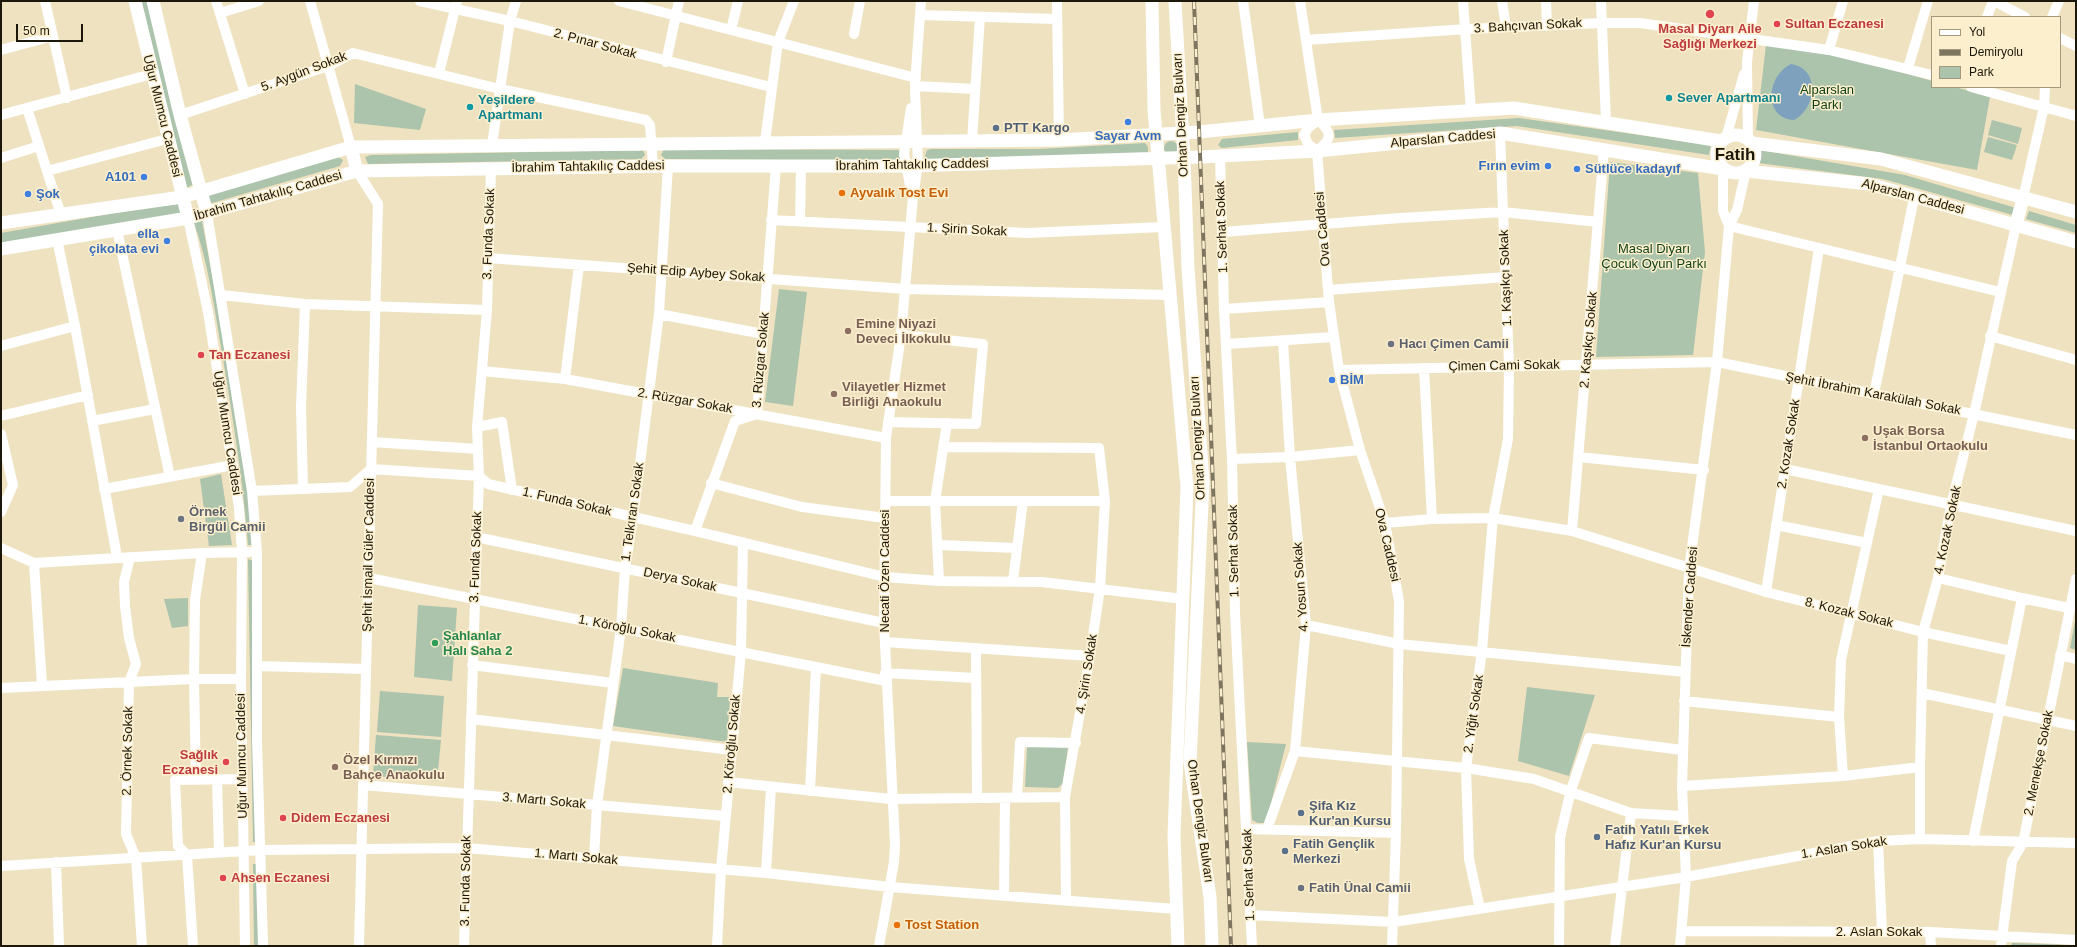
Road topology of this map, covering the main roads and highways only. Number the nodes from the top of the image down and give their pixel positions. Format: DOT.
graph roads {
  1 [pos="135,1"];
  2 [pos="153,1"];
  3 [pos="1152,1"];
  4 [pos="1175,1"];
  5 [pos="1183,132"];
  6 [pos="1156,134"];
  7 [pos="1724,139"];
  8 [pos="1750,141"];
  9 [pos="351,147"];
  10 [pos="1158,158"];
  11 [pos="1184,158"];
  12 [pos="1722,169"];
  13 [pos="357,171"];
  14 [pos="1746,171"];
  15 [pos="201,190"];
  16 [pos="182,197"];
  17 [pos="2023,198"];
  18 [pos="2076,212"];
  19 [pos="206,213"];
  20 [pos="188,218"];
  21 [pos="1,224"];
  22 [pos="2016,225"];
  23 [pos="2076,242"];
  24 [pos="1,249"];
  25 [pos="1178,946"];
  26 [pos="1212,946"];
  1 -- 16 [label="main road, Uğur Mumcu Caddesi"];
  2 -- 15 [label="main road, Uğur Mumcu Caddesi"];
  3 -- 6 [label="main road, Orhan Dengiz Bulvarı"];
  4 -- 5 [label="main road, Orhan Dengiz Bulvarı"];
  5 -- 6 [label="main road, İbrahim Tahtakılıç Caddesi"];
  5 -- 7 [label="main road, Alparslan Caddesi"];
  5 -- 11 [label="main road, Orhan Dengiz Bulvarı"];
  6 -- 9 [label="main road, İbrahim Tahtakılıç Caddesi"];
  6 -- 10 [label="main road, Orhan Dengiz Bulvarı"];
  7 -- 8 [label="main road, Alparslan Caddesi"];
  7 -- 12 [label="main road"];
  8 -- 14 [label="main road"];
  8 -- 17 [label="main road, Alparslan Caddesi"];
  9 -- 13 [label="main road"];
  9 -- 15 [label="main road, İbrahim Tahtakılıç Caddesi"];
  10 -- 11 [label="main road, İbrahim Tahtakılıç Caddesi"];
  10 -- 13 [label="main road, İbrahim Tahtakılıç Caddesi"];
  10 -- 25 [label="main road, Orhan Dengiz Bulvarı"];
  11 -- 12 [label="main road, Alparslan Caddesi"];
  11 -- 26 [label="main road, Orhan Dengiz Bulvarı"];
  12 -- 14 [label="main road, Alparslan Caddesi"];
  13 -- 19 [label="main road, İbrahim Tahtakılıç Caddesi"];
  14 -- 22 [label="main road, Alparslan Caddesi"];
  15 -- 16 [label="main road, İbrahim Tahtakılıç Caddesi"];
  15 -- 19 [label="main road, Uğur Mumcu Caddesi"];
  16 -- 20 [label="main road, Uğur Mumcu Caddesi"];
  16 -- 21 [label="main road, İbrahim Tahtakılıç Caddesi"];
  17 -- 18 [label="main road, Alparslan Caddesi"];
  17 -- 22 [label="main road"];
  19 -- 20 [label="main road, İbrahim Tahtakılıç Caddesi"];
  20 -- 24 [label="main road, İbrahim Tahtakılıç Caddesi"];
  22 -- 23 [label="main road, Alparslan Caddesi"];
}
